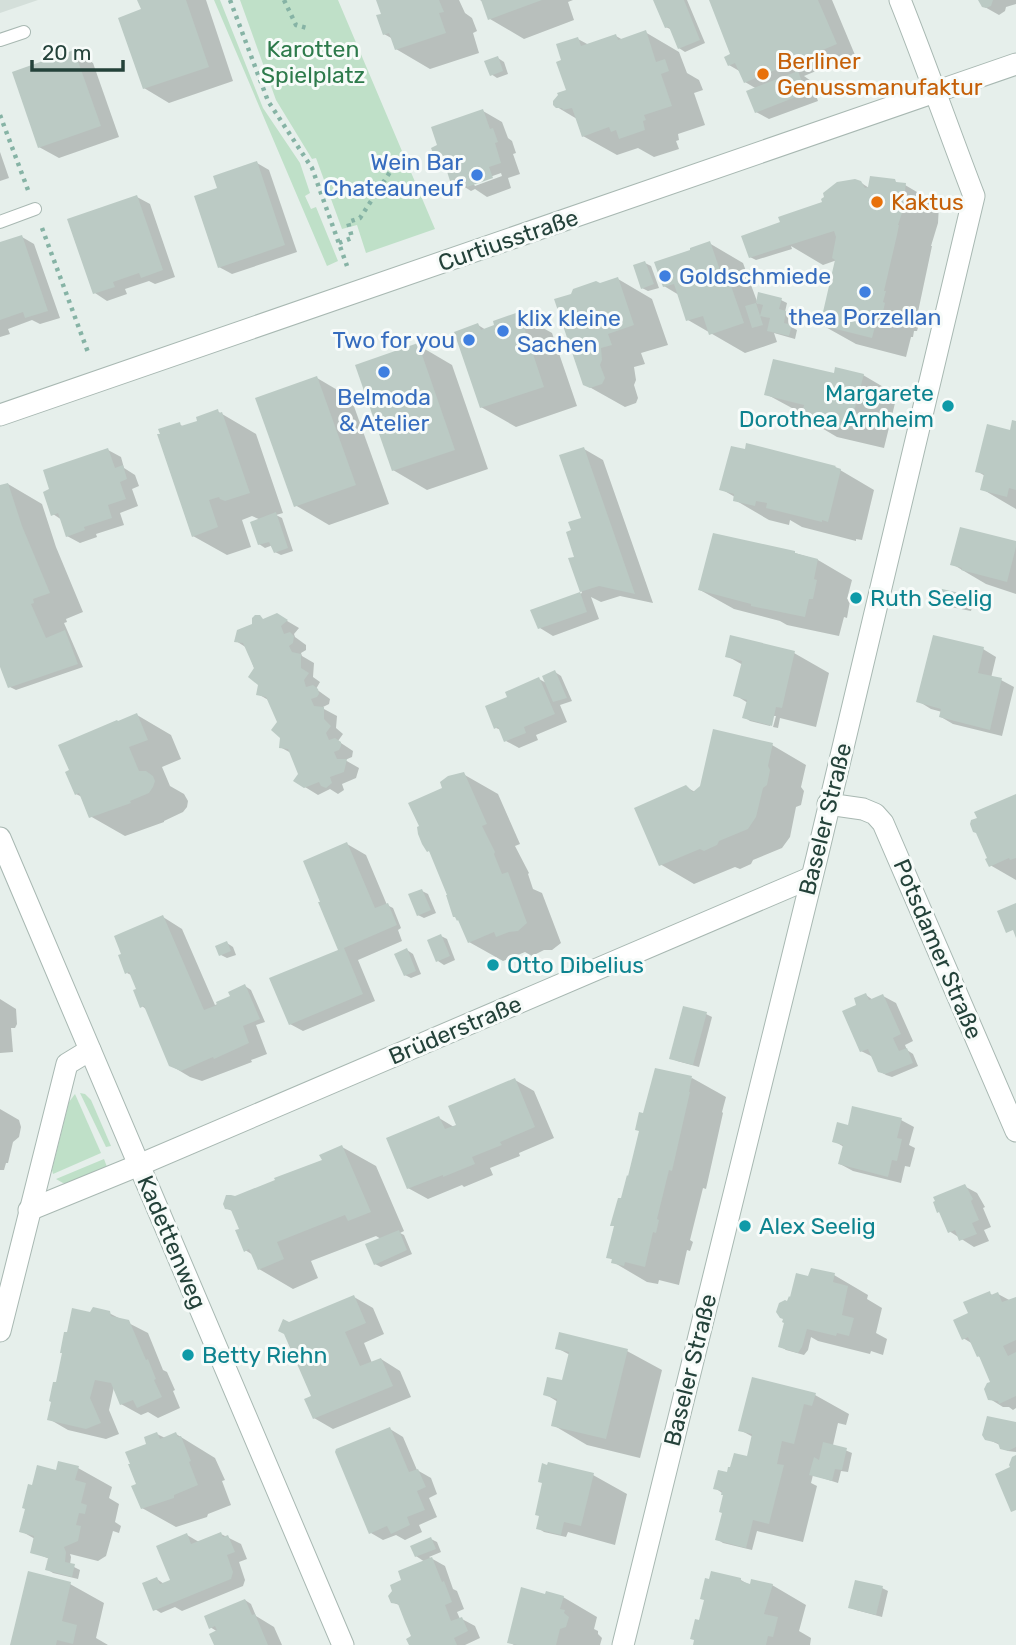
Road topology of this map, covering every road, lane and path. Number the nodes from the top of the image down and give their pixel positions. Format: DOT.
graph roads {
  1 [pos="230,0"];
  2 [pos="284,0"];
  3 [pos="900,0"];
  4 [pos="307,28"];
  5 [pos="24,32"];
  6 [pos="0,40"];
  7 [pos="1016,64"];
  8 [pos="934,92"];
  9 [pos="0,115"];
  10 [pos="388,155"];
  11 [pos="35,209"];
  12 [pos="0,222"];
  13 [pos="339,243"];
  14 [pos="347,267"];
  15 [pos="89,355"];
  16 [pos="0,415"];
  17 [pos="828,804"];
  18 [pos="0,838"];
  19 [pos="810,878"];
  20 [pos="90,1051"];
  21 [pos="1016,1131"];
  22 [pos="139,1165"];
  23 [pos="29,1210"];
  24 [pos="0,1331"];
  25 [pos="343,1645"];
  26 [pos="622,1645"];
  1 -- 13 [label="path"];
  2 -- 4 [label="path"];
  3 -- 8 [label="street, Baseler Straße"];
  5 -- 6 [label="lane"];
  7 -- 8 [label="street, Curtiusstraße"];
  8 -- 16 [label="street, Curtiusstraße"];
  8 -- 17 [label="street, Baseler Straße"];
  9 -- 11 [label="path"];
  10 -- 13 [label="path"];
  11 -- 12 [label="lane"];
  11 -- 15 [label="path"];
  13 -- 14 [label="path"];
  17 -- 19 [label="street, Baseler Straße"];
  17 -- 21 [label="street, Potsdamer Straße"];
  18 -- 20 [label="street, Kadettenweg"];
  19 -- 22 [label="street, Brüderstraße"];
  19 -- 26 [label="street, Baseler Straße"];
  20 -- 22 [label="street, Kadettenweg"];
  20 -- 23 [label="street"];
  22 -- 23 [label="street, Brüderstraße"];
  22 -- 25 [label="street, Kadettenweg"];
  23 -- 24 [label="street"];
}
